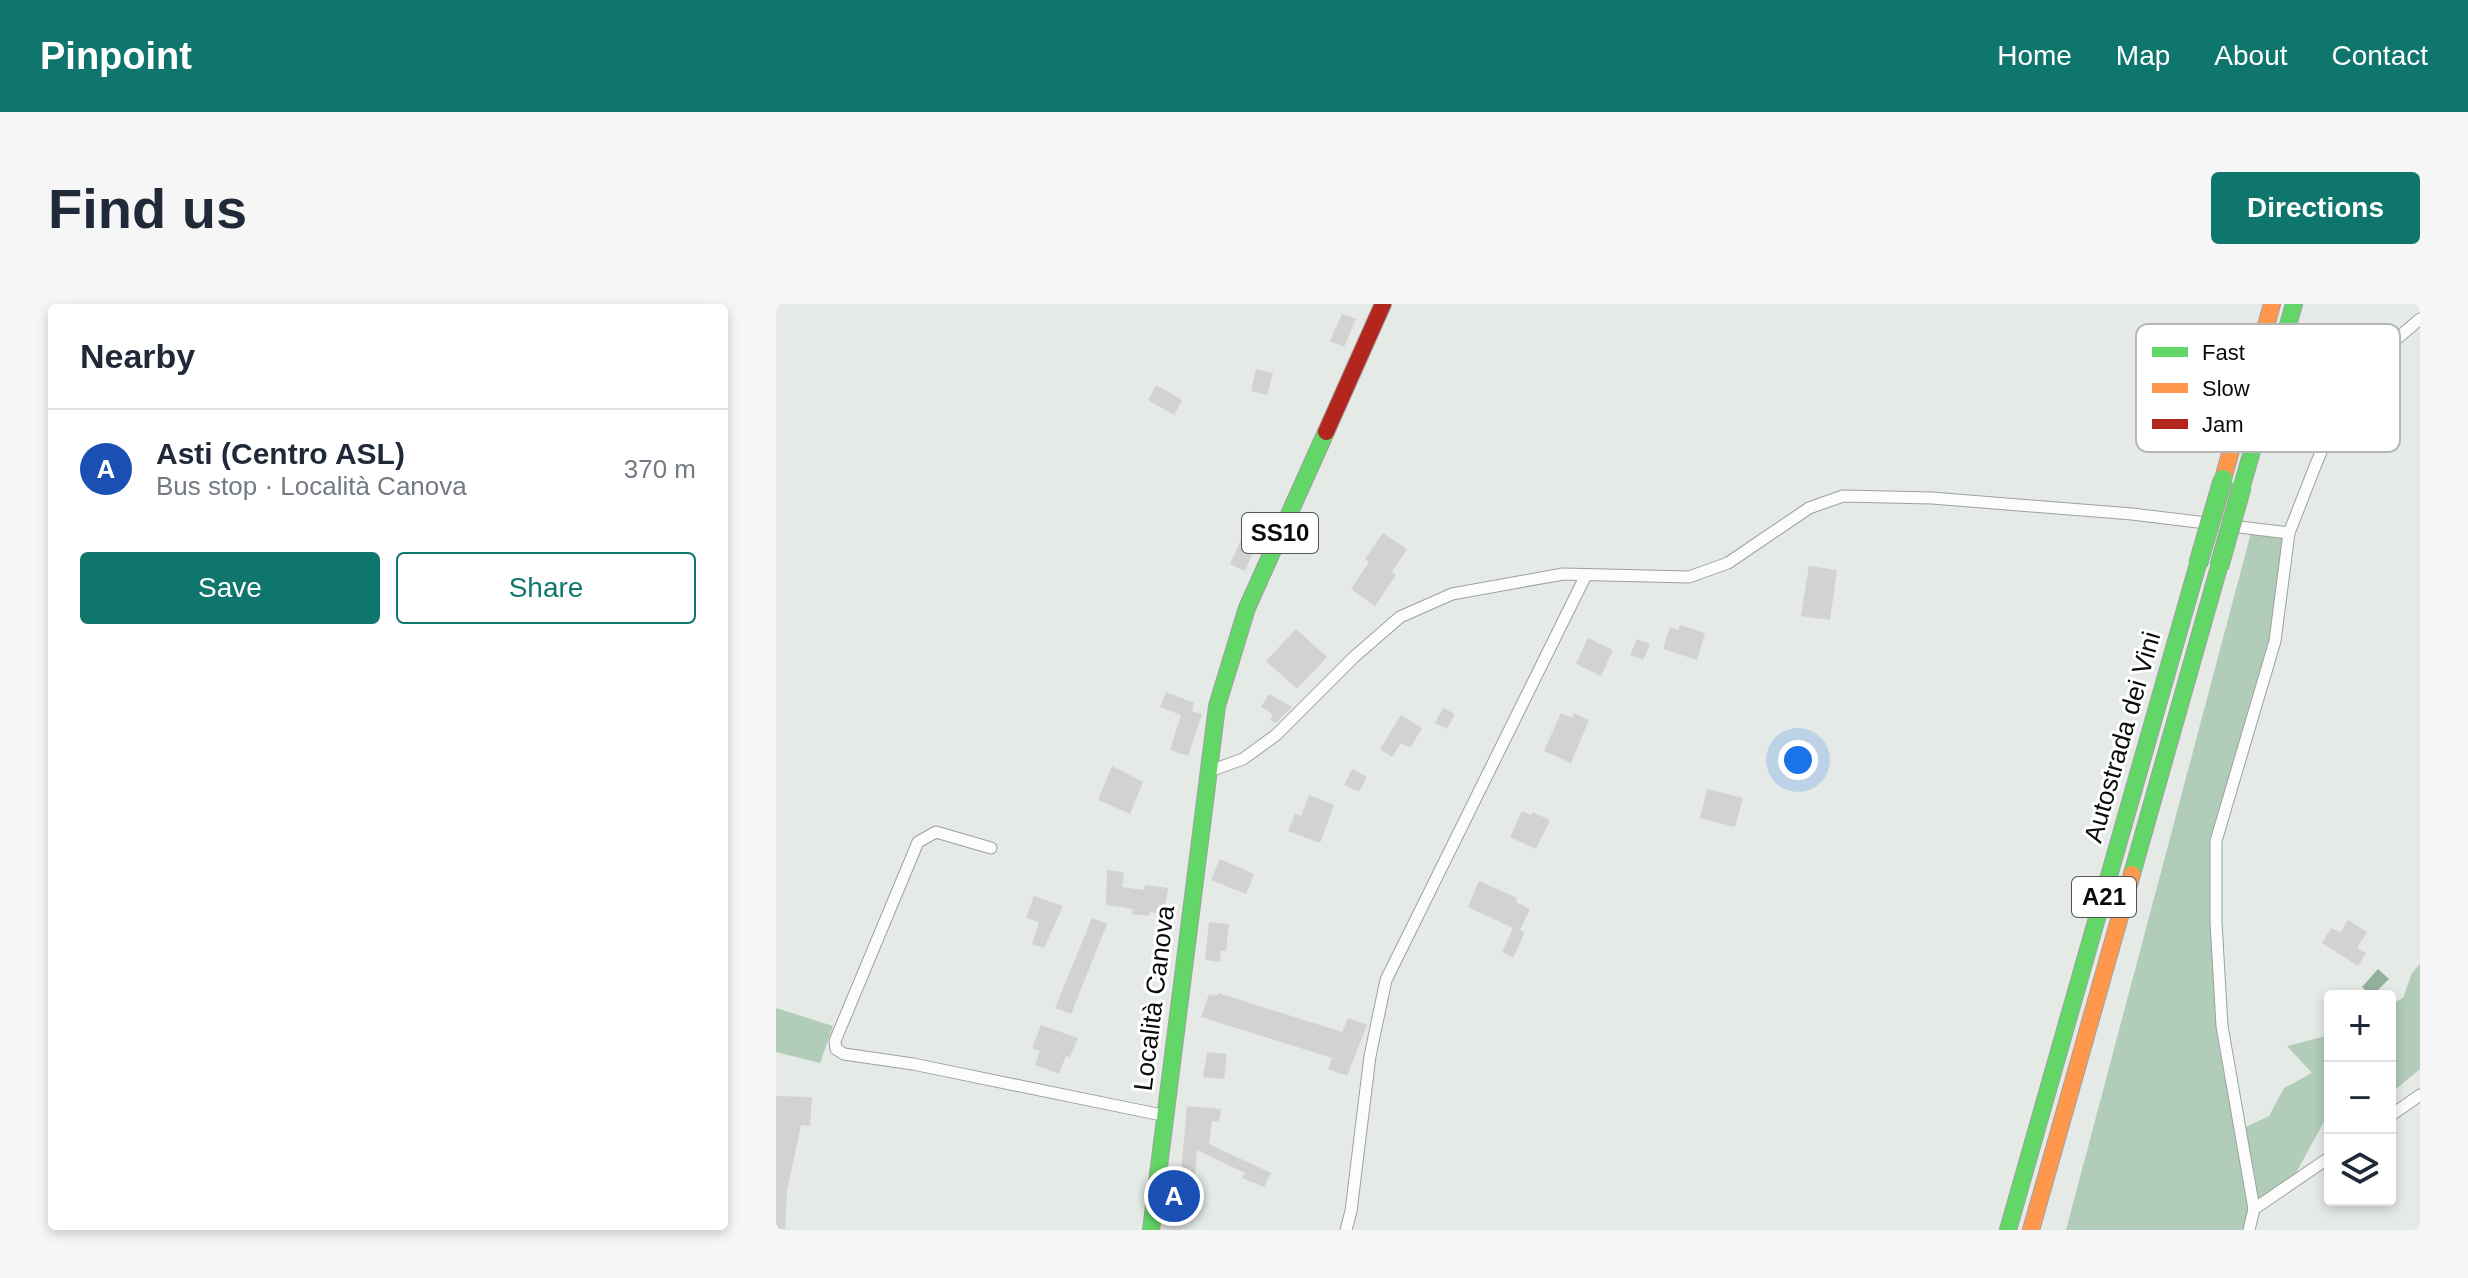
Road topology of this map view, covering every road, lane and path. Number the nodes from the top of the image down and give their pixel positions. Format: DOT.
graph roads {
  1 [pos="1383,304"];
  2 [pos="2272,304"];
  3 [pos="2294,304"];
  4 [pos="2420,319"];
  5 [pos="2266,324"];
  6 [pos="2288,324"];
  7 [pos="2400,336"];
  8 [pos="2231,452"];
  9 [pos="2252,452"];
  10 [pos="2322,452"];
  11 [pos="2289,533"];
  12 [pos="1586,575"];
  13 [pos="1207,772"];
  14 [pos="991,848"];
  15 [pos="2420,1095"];
  16 [pos="2396,1112"];
  17 [pos="1167,1113"];
  18 [pos="2324,1161"];
  19 [pos="2254,1209"];
  20 [pos="1151,1230"];
  21 [pos="1346,1230"];
  22 [pos="2008,1230"];
  23 [pos="2031,1230"];
  24 [pos="2249,1230"];
  1 -- 13 [label="main road, SS10"];
  2 -- 5 [label="main road, Autostrada dei Vini / A21, bridge"];
  3 -- 6 [label="main road, Autostrada dei Vini / A21, bridge"];
  4 -- 7 [label="street"];
  8 -- 22 [label="main road, Autostrada dei Vini / A21, bridge"];
  9 -- 23 [label="main road, Autostrada dei Vini / A21, bridge"];
  10 -- 11 [label="street"];
  11 -- 12 [label="street"];
  11 -- 19 [label="street"];
  12 -- 13 [label="street"];
  12 -- 21 [label="street"];
  13 -- 17 [label="main road, Località Canova / SS10"];
  14 -- 17 [label="street"];
  15 -- 16 [label="street"];
  17 -- 20 [label="main road, Località Canova / SS10"];
  18 -- 19 [label="street"];
  19 -- 24 [label="street"];
}
